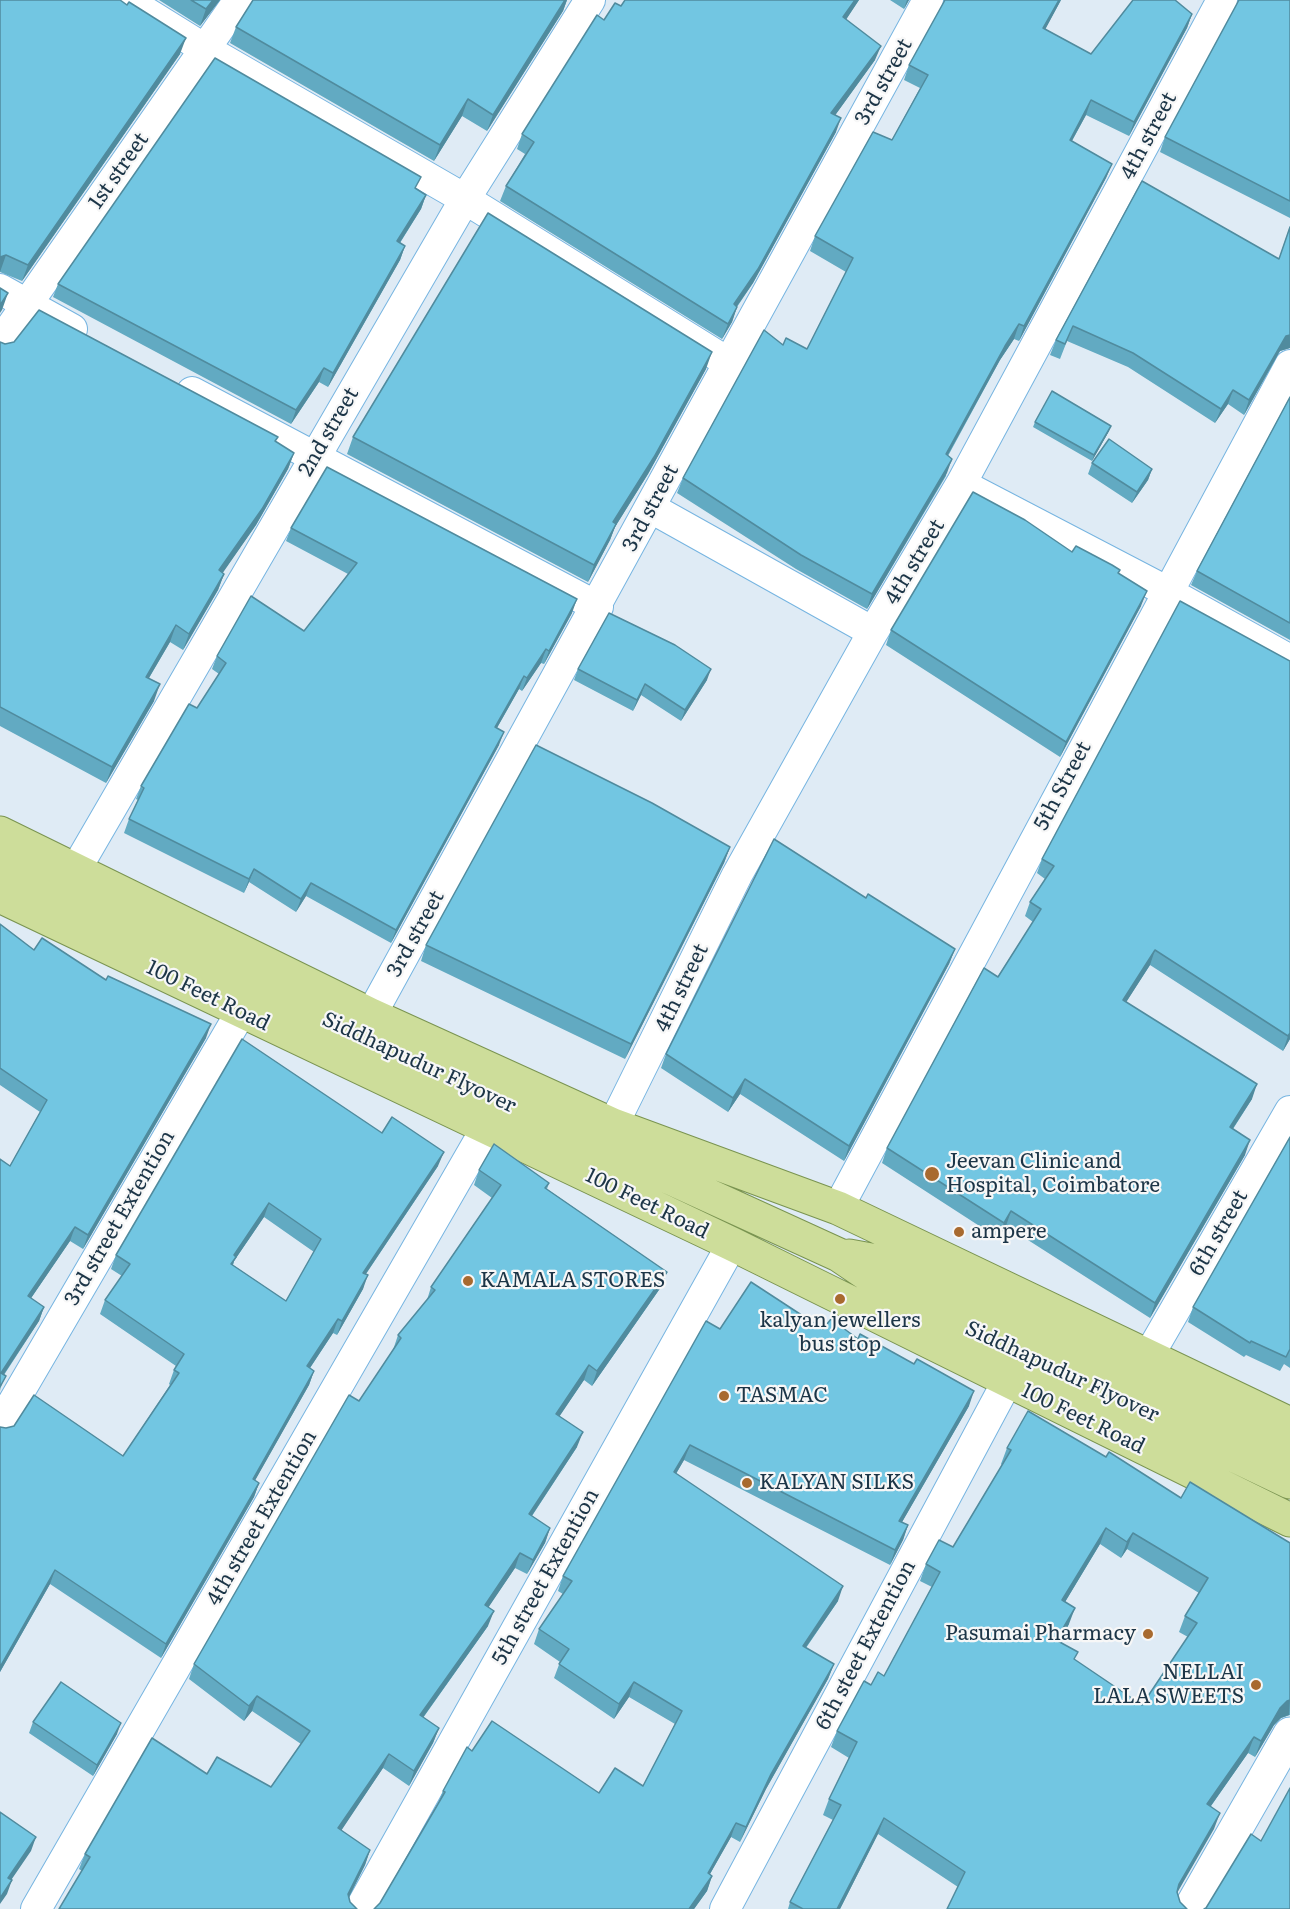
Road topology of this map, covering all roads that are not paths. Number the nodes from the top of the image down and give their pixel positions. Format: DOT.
graph roads {
  1 [pos="126,0"];
  2 [pos="239,0"];
  3 [pos="590,0"];
  4 [pos="928,0"];
  5 [pos="1222,0"];
  6 [pos="205,49"];
  7 [pos="465,199"];
  8 [pos="0,289"];
  9 [pos="25,304"];
  10 [pos="98,342"];
  11 [pos="0,343"];
  12 [pos="729,363"];
  13 [pos="1290,365"];
  14 [pos="170,380"];
  15 [pos="315,456"];
  16 [pos="961,484"];
  17 [pos="651,508"];
  18 [pos="1168,592"];
  19 [pos="598,607"];
  20 [pos="873,632"];
  21 [pos="1290,660"];
  22 [pos="0,833"];
  23 [pos="0,868"];
  24 [pos="76,869"];
  25 [pos="0,896"];
  26 [pos="240,1012"];
  27 [pos="371,1015"];
  28 [pos="1290,1111"];
  29 [pos="613,1125"];
  30 [pos="487,1127"];
  31 [pos="838,1208"];
  32 [pos="732,1245"];
  33 [pos="839,1255"];
  34 [pos="1149,1355"];
  35 [pos="1007,1382"];
  36 [pos="1290,1424"];
  37 [pos="0,1425"];
  38 [pos="1290,1451"];
  39 [pos="1290,1482"];
  40 [pos="1290,1520"];
  41 [pos="1290,1734"];
  42 [pos="36,1909"];
  43 [pos="360,1909"];
  44 [pos="725,1909"];
  45 [pos="1190,1909"];
  1 -- 6 [label="street"];
  2 -- 6 [label="street, 1st street"];
  3 -- 7 [label="street, 2nd street"];
  4 -- 12 [label="street, 3rd street"];
  5 -- 16 [label="street, 4th street"];
  6 -- 7 [label="street"];
  6 -- 9 [label="street, 1st street"];
  7 -- 12 [label="street"];
  7 -- 15 [label="street, 2nd street"];
  8 -- 9 [label="street"];
  9 -- 10 [label="street"];
  9 -- 11 [label="street, 1st street"];
  12 -- 17 [label="street, 3rd street"];
  13 -- 18 [label="street, 5th Street"];
  14 -- 15 [label="street"];
  15 -- 19 [label="street"];
  15 -- 24 [label="street, 2nd street"];
  16 -- 18 [label="street"];
  16 -- 20 [label="street, 4th street"];
  17 -- 19 [label="street, 3rd street"];
  17 -- 20 [label="street"];
  18 -- 21 [label="street"];
  18 -- 31 [label="street, 5th Street"];
  19 -- 27 [label="street, 3rd street"];
  20 -- 29 [label="street, 4th street"];
  22 -- 24 [label="main road"];
  23 -- 33 [label="main road, Siddhapudur Flyover"];
  24 -- 27 [label="main road"];
  25 -- 26 [label="main road, 100 Feet Road"];
  26 -- 30 [label="main road, 100 Feet Road"];
  26 -- 37 [label="street, 3rd street Extention"];
  27 -- 29 [label="main road"];
  28 -- 34 [label="street, 6th street"];
  29 -- 31 [label="main road"];
  30 -- 32 [label="main road, 100 Feet Road"];
  30 -- 42 [label="street, 4th street Extention"];
  31 -- 34 [label="main road"];
  32 -- 35 [label="main road, 100 Feet Road"];
  32 -- 43 [label="street, 5th street Extention"];
  33 -- 38 [label="main road, Siddhapudur Flyover"];
  33 -- 39 [label="main road, Siddhapudur Flyover"];
  34 -- 36 [label="main road"];
  35 -- 40 [label="main road, 100 Feet Road"];
  35 -- 44 [label="street, 6th steet Extention"];
  41 -- 45 [label="street"];
}
